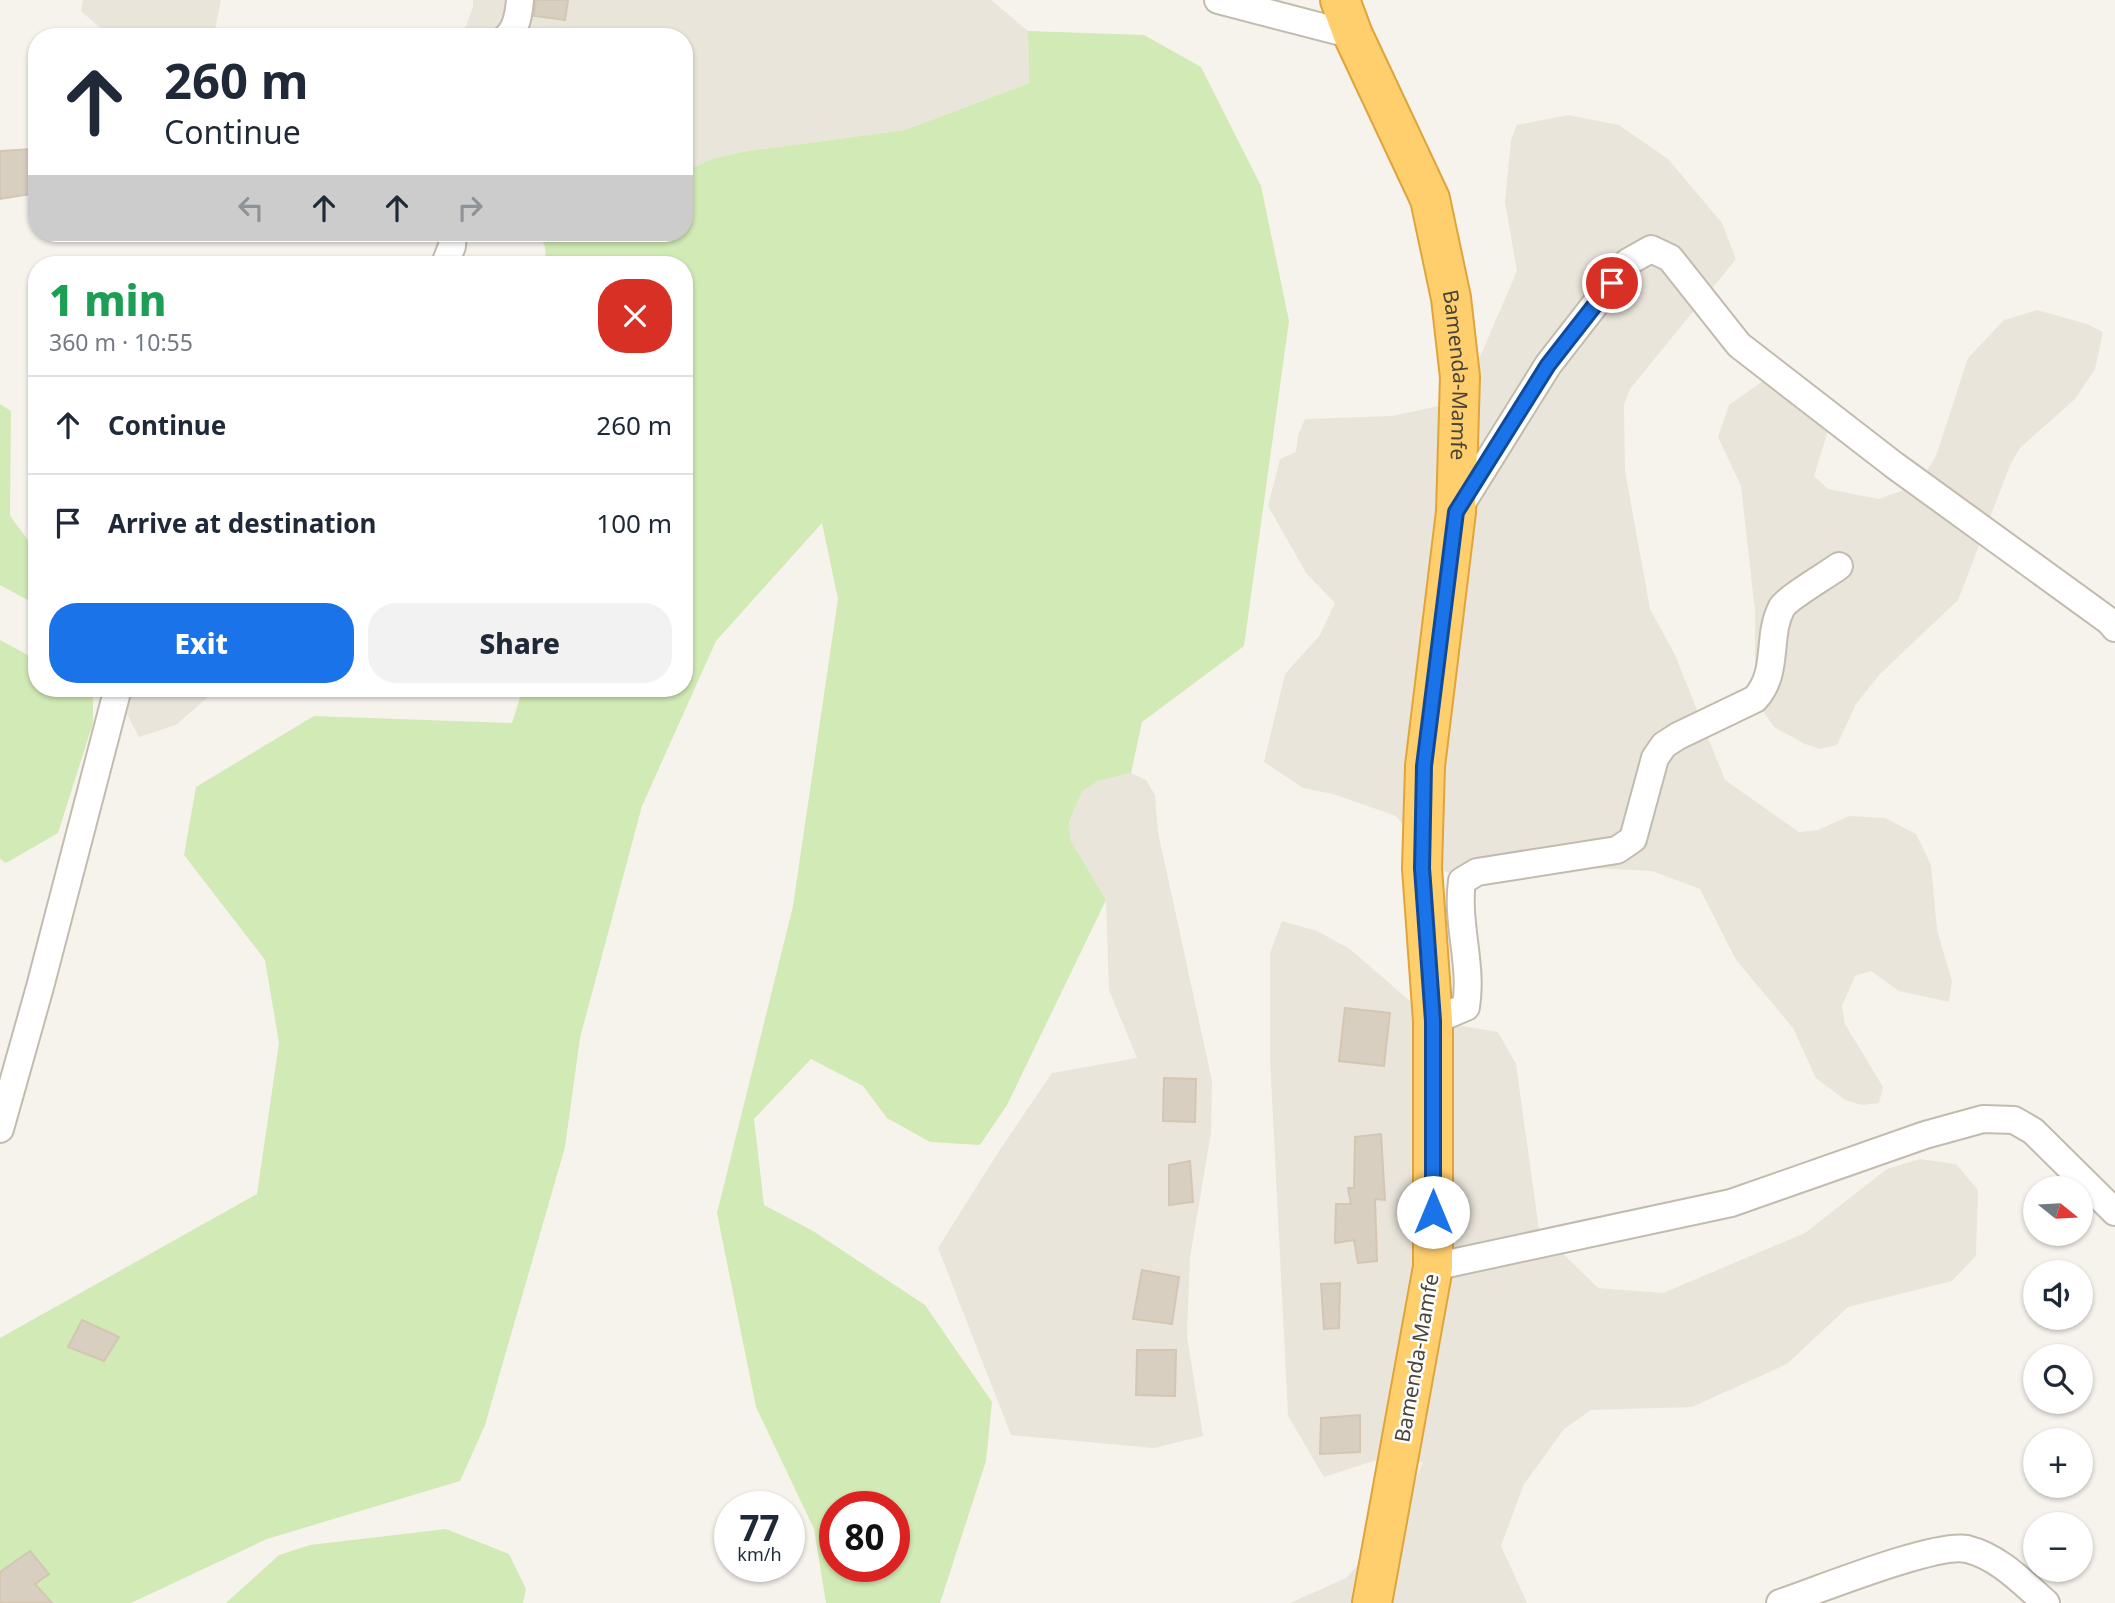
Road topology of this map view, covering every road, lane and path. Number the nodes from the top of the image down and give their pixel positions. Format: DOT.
graph roads {
  1 [pos="520,0"];
  2 [pos="1218,0"];
  3 [pos="1346,17"];
  4 [pos="513,28"];
  5 [pos="1456,512"];
  6 [pos="1839,566"];
  7 [pos="2115,628"];
  8 [pos="116,697"];
  9 [pos="1433,1021"];
  10 [pos="0,1129"];
  11 [pos="2115,1212"];
  12 [pos="1433,1267"];
  13 [pos="1372,1603"];
  14 [pos="1780,1603"];
  15 [pos="2046,1603"];
  1 -- 4 [label="street"];
  2 -- 3 [label="street"];
  3 -- 5 [label="highway, Bamenda-Mamfe"];
  5 -- 7 [label="street"];
  5 -- 9 [label="highway, Bamenda-Mamfe"];
  6 -- 9 [label="street"];
  8 -- 10 [label="street"];
  9 -- 12 [label="highway, Bamenda-Mamfe"];
  11 -- 12 [label="street"];
  12 -- 13 [label="highway, Bamenda-Mamfe"];
  14 -- 15 [label="street"];
}
